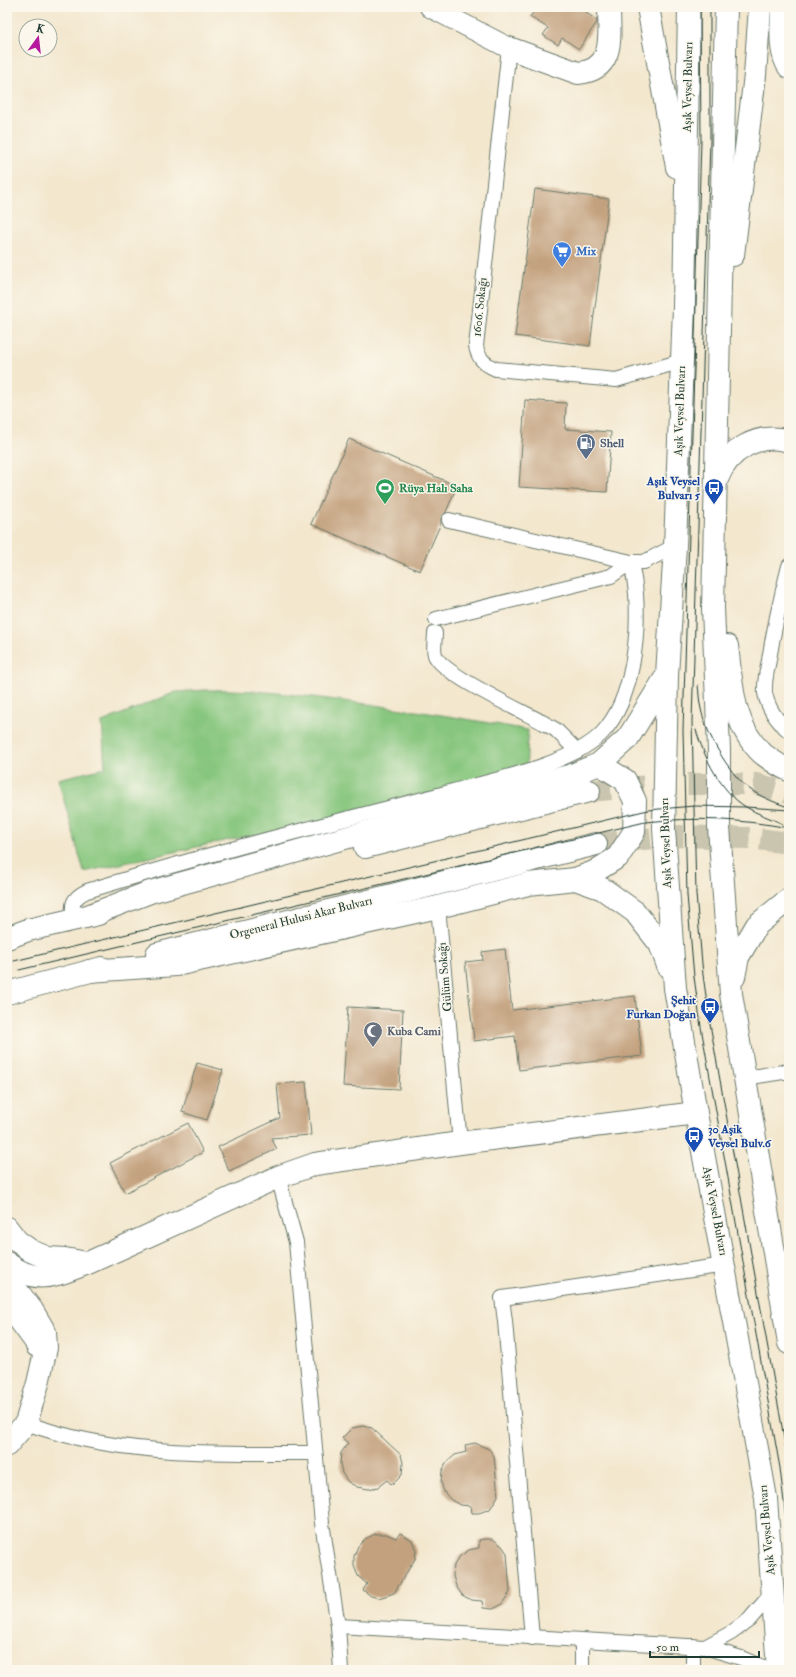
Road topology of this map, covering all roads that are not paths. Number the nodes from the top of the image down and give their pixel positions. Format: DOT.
graph roads {
  1 [pos="430,7"];
  2 [pos="609,7"];
  3 [pos="648,7"];
  4 [pos="689,7"];
  5 [pos="726,7"];
  6 [pos="760,7"];
  7 [pos="782,7"];
  8 [pos="508,48"];
  9 [pos="789,67"];
  10 [pos="686,216"];
  11 [pos="682,361"];
  12 [pos="718,368"];
  13 [pos="789,441"];
  14 [pos="716,482"];
  15 [pos="449,520"];
  16 [pos="675,546"];
  17 [pos="631,562"];
  18 [pos="789,566"];
  19 [pos="713,608"];
  20 [pos="436,619"];
  21 [pos="435,634"];
  22 [pos="667,675"];
  23 [pos="789,731"];
  24 [pos="577,751"];
  25 [pos="599,764"];
  26 [pos="789,770"];
  27 [pos="589,791"];
  28 [pos="596,844"];
  29 [pos="575,879"];
  30 [pos="789,899"];
  31 [pos="438,907"];
  32 [pos="80,918"];
  33 [pos="17,928"];
  34 [pos="7,938"];
  35 [pos="89,971"];
  36 [pos="676,988"];
  37 [pos="9,993"];
  38 [pos="731,994"];
  39 [pos="789,1071"];
  40 [pos="746,1078"];
  41 [pos="696,1113"];
  42 [pos="460,1143"];
  43 [pos="278,1177"];
  44 [pos="7,1228"];
  45 [pos="7,1263"];
  46 [pos="88,1263"];
  47 [pos="725,1265"];
  48 [pos="7,1274"];
  49 [pos="7,1303"];
  50 [pos="789,1343"];
  51 [pos="42,1368"];
  52 [pos="26,1423"];
  53 [pos="7,1445"];
  54 [pos="316,1453"];
  55 [pos="773,1592"];
  56 [pos="338,1626"];
  57 [pos="532,1638"];
  58 [pos="582,1640"];
  59 [pos="699,1647"];
  60 [pos="341,1670"];
  61 [pos="582,1670"];
  62 [pos="693,1670"];
  63 [pos="770,1670"];
  64 [pos="778,1670"];
  1 -- 8 [label="main road"];
  2 -- 8 [label="main road"];
  3 -- 10 [label="main road"];
  4 -- 10 [label="main road, Aşık Veysel Bulvarı"];
  5 -- 12 [label="main road"];
  6 -- 12 [label="main road"];
  7 -- 9 [label="main road"];
  8 -- 11 [label="street, 1606. Sokağı"];
  10 -- 11 [label="main road, Aşık Veysel Bulvarı"];
  11 -- 16 [label="main road, Aşık Veysel Bulvarı"];
  12 -- 14 [label="main road"];
  13 -- 14 [label="main road"];
  14 -- 19 [label="main road"];
  15 -- 17 [label="street"];
  16 -- 17 [label="street"];
  16 -- 22 [label="main road, Aşık Veysel Bulvarı"];
  17 -- 20 [label="street"];
  17 -- 24 [label="street"];
  18 -- 23 [label="street"];
  19 -- 26 [label="main road"];
  19 -- 38 [label="main road"];
  21 -- 24 [label="street"];
  22 -- 25 [label="main road"];
  22 -- 36 [label="main road, Aşık Veysel Bulvarı"];
  24 -- 32 [label="street"];
  25 -- 29 [label="main road"];
  25 -- 32 [label="main road"];
  27 -- 32 [label="main road"];
  28 -- 35 [label="main road, Orgeneral Hulusi Akar Bulvarı"];
  29 -- 31 [label="main road"];
  29 -- 36 [label="main road"];
  30 -- 38 [label="main road"];
  31 -- 35 [label="main road"];
  31 -- 42 [label="street, Gülüm Sokağı"];
  32 -- 33 [label="main road"];
  33 -- 34 [label="main road"];
  35 -- 37 [label="main road, Orgeneral Hulusi Akar Bulvarı"];
  36 -- 41 [label="main road, Aşık Veysel Bulvarı"];
  38 -- 40 [label="main road"];
  39 -- 40 [label="street"];
  40 -- 50 [label="main road"];
  41 -- 42 [label="main road"];
  41 -- 47 [label="main road, Aşık Veysel Bulvarı"];
  42 -- 43 [label="main road"];
  43 -- 46 [label="main road"];
  43 -- 54 [label="street"];
  44 -- 46 [label="main road"];
  45 -- 46 [label="main road"];
  47 -- 55 [label="main road, Aşık Veysel Bulvarı"];
  47 -- 57 [label="street"];
  48 -- 51 [label="main road"];
  49 -- 51 [label="main road"];
  51 -- 52 [label="main road"];
  52 -- 53 [label="main road"];
  52 -- 54 [label="street"];
  54 -- 56 [label="street"];
  55 -- 59 [label="street"];
  55 -- 64 [label="main road, Aşık Veysel Bulvarı"];
  56 -- 57 [label="street"];
  56 -- 60 [label="street"];
  57 -- 58 [label="street"];
  58 -- 59 [label="street"];
  58 -- 61 [label="street"];
  59 -- 62 [label="street"];
  59 -- 63 [label="street"];
}
